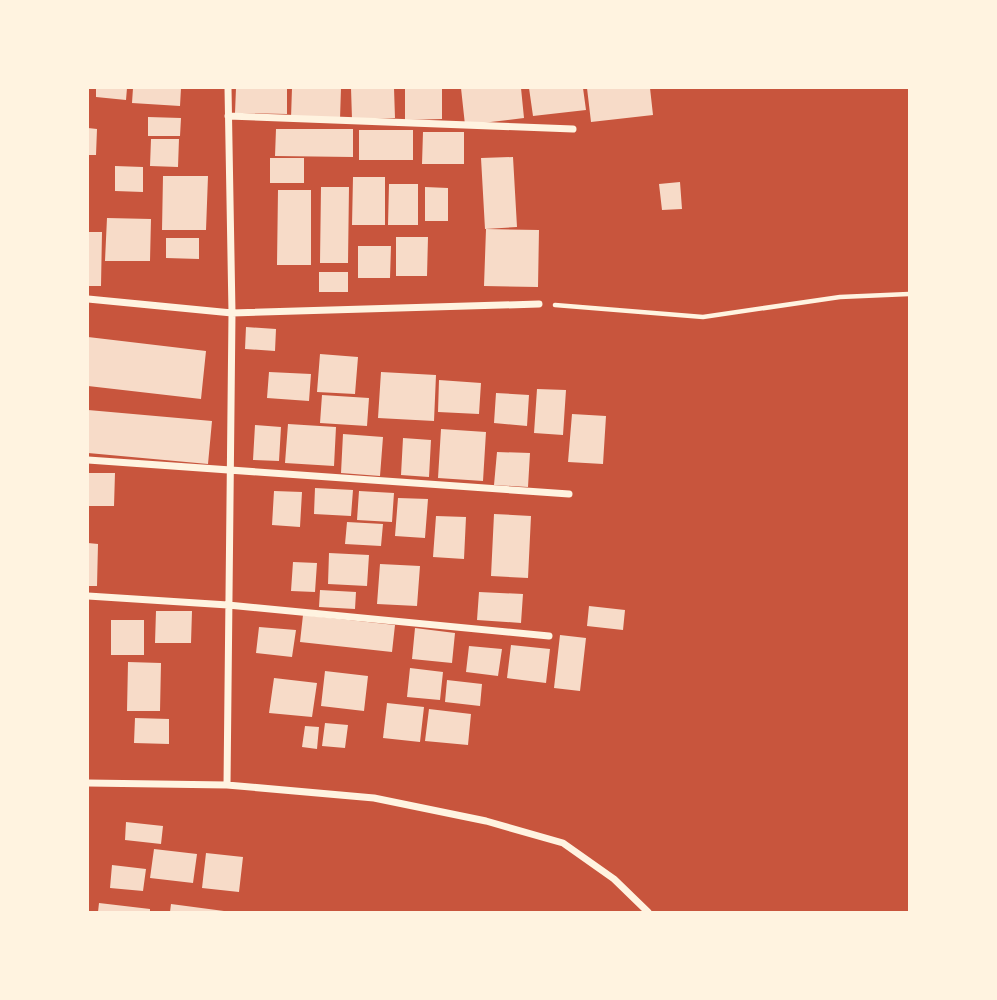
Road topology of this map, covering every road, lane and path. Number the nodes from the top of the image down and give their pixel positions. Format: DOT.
graph roads {
  1 [pos="228,88"];
  2 [pos="228,116"];
  3 [pos="573,129"];
  4 [pos="909,294"];
  5 [pos="88,299"];
  6 [pos="539,304"];
  7 [pos="232,313"];
  8 [pos="88,460"];
  9 [pos="229,470"];
  10 [pos="569,494"];
  11 [pos="88,596"];
  12 [pos="228,605"];
  13 [pos="549,636"];
  14 [pos="88,783"];
  15 [pos="227,785"];
  16 [pos="648,912"];
  1 -- 2 [label="street"];
  2 -- 3 [label="street"];
  2 -- 7 [label="street"];
  4 -- 6 [label="path"];
  5 -- 7 [label="street"];
  6 -- 7 [label="street"];
  7 -- 9 [label="street"];
  8 -- 9 [label="street"];
  9 -- 10 [label="street"];
  9 -- 12 [label="street"];
  11 -- 12 [label="street"];
  12 -- 13 [label="street"];
  12 -- 15 [label="street"];
  14 -- 15 [label="street"];
  15 -- 16 [label="street"];
}
